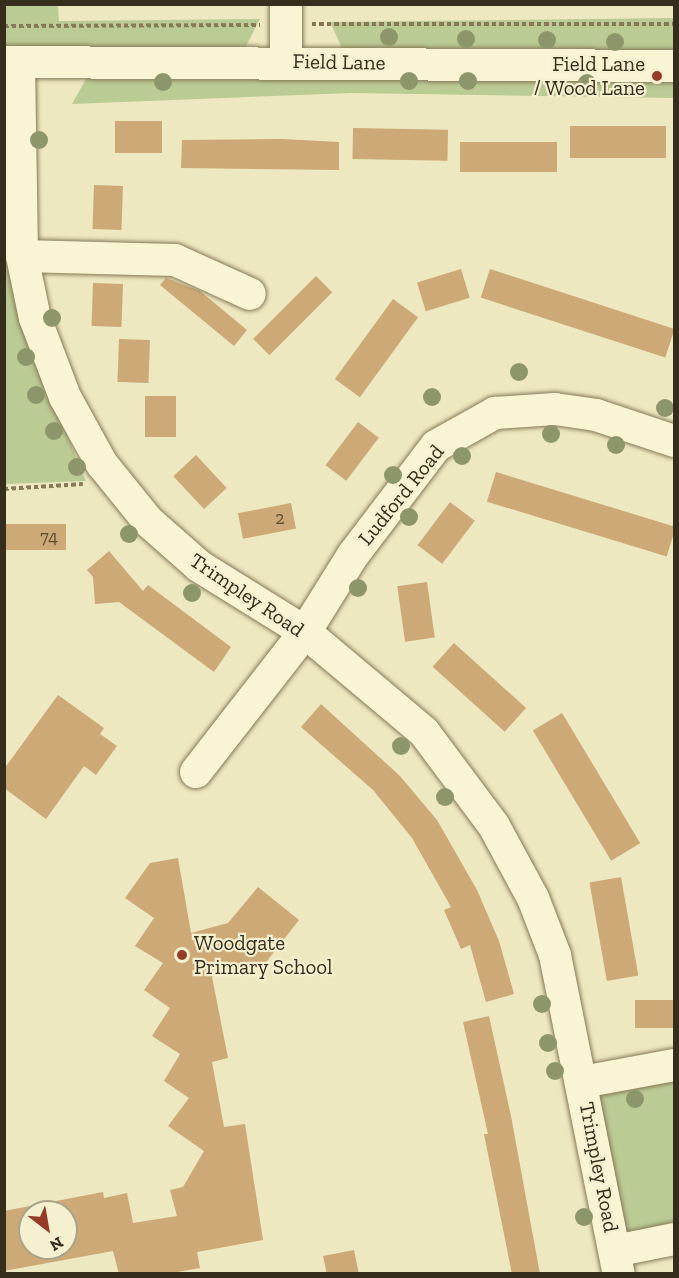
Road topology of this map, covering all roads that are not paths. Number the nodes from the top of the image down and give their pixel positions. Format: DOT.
graph roads {
  1 [pos="286,14"];
  2 [pos="286,61"];
  3 [pos="12,63"];
  4 [pos="675,66"];
  5 [pos="22,256"];
  6 [pos="250,294"];
  7 [pos="675,441"];
  8 [pos="305,633"];
  9 [pos="195,772"];
  10 [pos="675,1065"];
  11 [pos="582,1082"];
  12 [pos="675,1239"];
  13 [pos="617,1262"];
  1 -- 2 [label="street"];
  2 -- 3 [label="street, Field Lane"];
  2 -- 4 [label="street, Field Lane"];
  3 -- 5 [label="street, Trimpley Road"];
  5 -- 6 [label="street"];
  5 -- 8 [label="street, Trimpley Road"];
  7 -- 8 [label="street, Ludford Road"];
  8 -- 9 [label="street, Ludford Road"];
  8 -- 11 [label="street, Trimpley Road"];
  10 -- 11 [label="street, Trimpley Road"];
  11 -- 13 [label="street, Trimpley Road"];
  12 -- 13 [label="street, Trimpley Road"];
}
